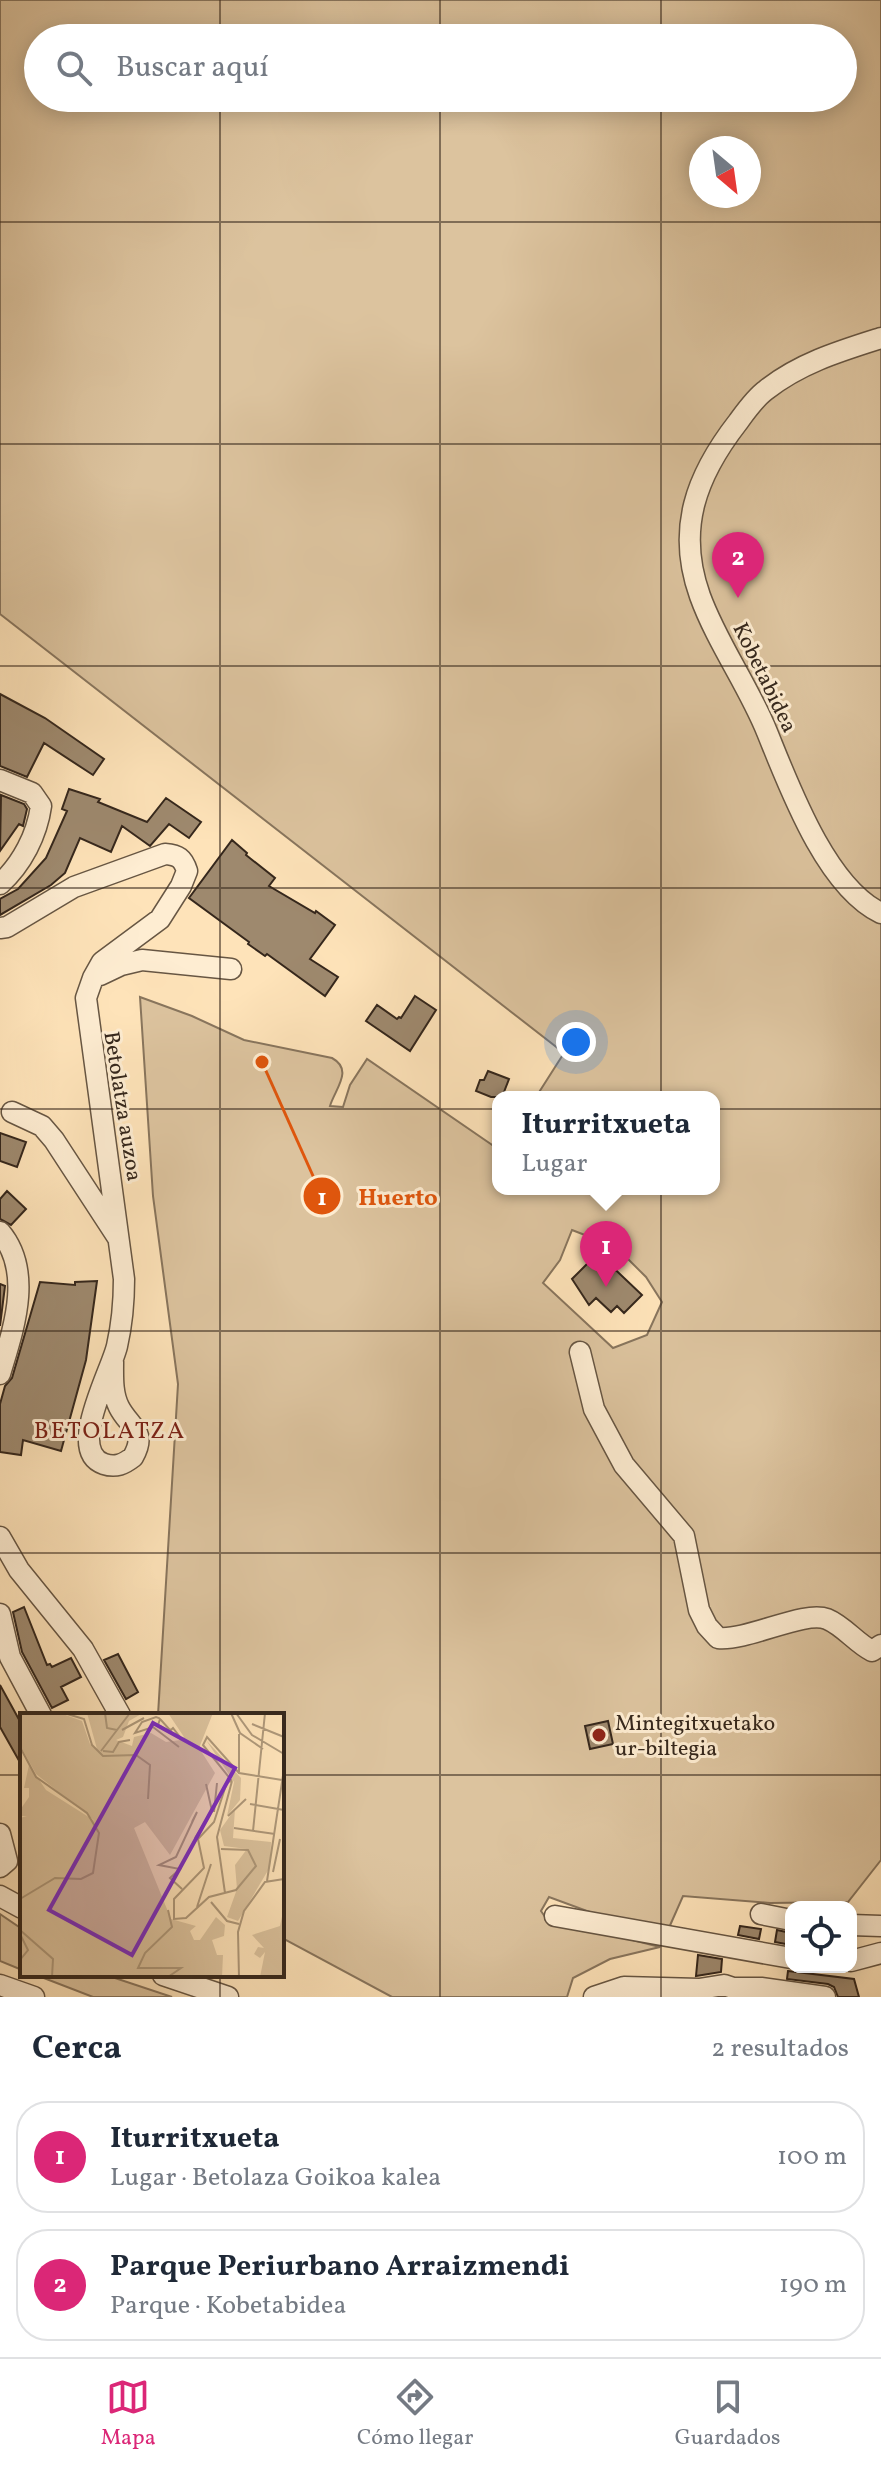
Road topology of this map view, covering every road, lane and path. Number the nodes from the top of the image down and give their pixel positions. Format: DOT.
graph roads {
  1 [pos="881,338"];
  2 [pos="0,780"];
  3 [pos="0,884"];
  4 [pos="881,913"];
  5 [pos="0,928"];
  6 [pos="231,969"];
  7 [pos="93,978"];
  8 [pos="12,1112"];
  9 [pos="0,1232"];
  10 [pos="120,1241"];
  11 [pos="580,1352"];
  12 [pos="113,1362"];
  13 [pos="0,1374"];
  14 [pos="0,1537"];
  15 [pos="0,1614"];
  16 [pos="881,1645"];
  17 [pos="40,1713"];
  18 [pos="119,1713"];
  19 [pos="0,1834"];
  20 [pos="0,1867"];
  21 [pos="0,1896"];
  22 [pos="20,1907"];
  23 [pos="761,1914"];
  24 [pos="555,1916"];
  25 [pos="785,1919"];
  26 [pos="857,1925"];
  27 [pos="881,1926"];
  28 [pos="881,1953"];
  29 [pos="785,1957"];
  30 [pos="857,1959"];
  31 [pos="169,1977"];
  32 [pos="758,1983"];
  33 [pos="0,1985"];
  34 [pos="737,1989"];
  35 [pos="34,1997"];
  36 [pos="228,1997"];
  37 [pos="594,1997"];
  38 [pos="825,1997"];
  1 -- 4 [label="street, Kobetabidea"];
  2 -- 3 [label="street"];
  5 -- 7 [label="street"];
  6 -- 7 [label="street"];
  7 -- 10 [label="street, Betolatza auzoa"];
  8 -- 10 [label="street"];
  9 -- 13 [label="street"];
  10 -- 12 [label="street, Betolatza auzoa"];
  11 -- 16 [label="street"];
  14 -- 18 [label="street"];
  15 -- 17 [label="street"];
  19 -- 20 [label="street"];
  21 -- 22 [label="street"];
  23 -- 25 [label="street"];
  24 -- 29 [label="street"];
  26 -- 27 [label="street"];
  28 -- 30 [label="street"];
  31 -- 36 [label="street"];
  32 -- 34 [label="street"];
  33 -- 35 [label="street"];
  34 -- 37 [label="street"];
  34 -- 38 [label="street"];
}
